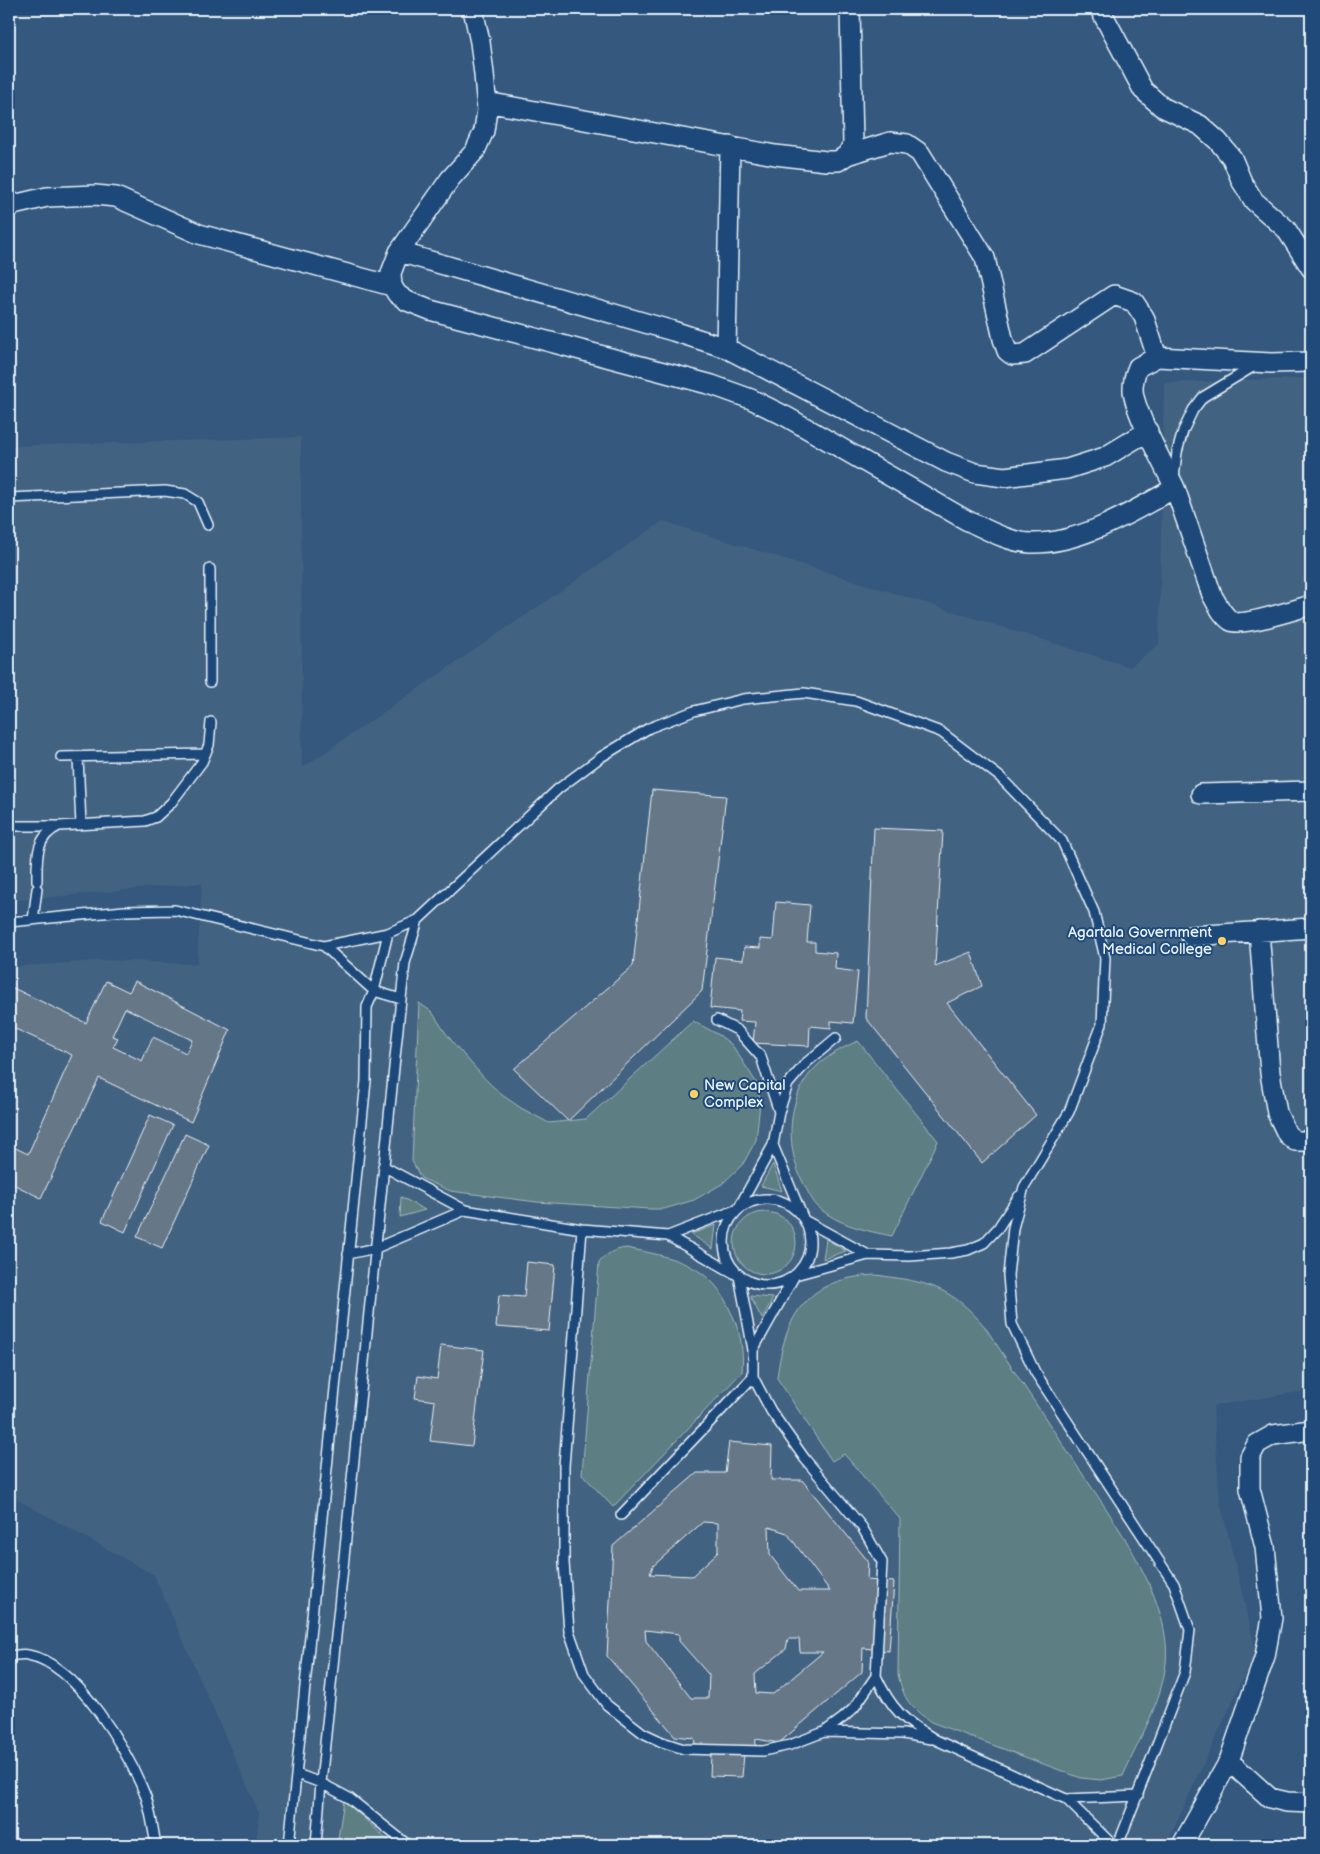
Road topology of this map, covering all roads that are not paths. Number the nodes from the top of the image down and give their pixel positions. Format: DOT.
graph roads {
  1 [pos="473,9"];
  2 [pos="850,9"];
  3 [pos="1100,9"];
  4 [pos="486,102"];
  5 [pos="730,146"];
  6 [pos="847,156"];
  7 [pos="9,206"];
  8 [pos="399,252"];
  9 [pos="1311,268"];
  10 [pos="392,286"];
  11 [pos="726,348"];
  12 [pos="1157,357"];
  13 [pos="1260,362"];
  14 [pos="1311,362"];
  15 [pos="1148,431"];
  16 [pos="1174,486"];
  17 [pos="9,498"];
  18 [pos="208,525"];
  19 [pos="210,569"];
  20 [pos="1311,605"];
  21 [pos="210,682"];
  22 [pos="211,722"];
  23 [pos="205,754"];
  24 [pos="61,757"];
  25 [pos="78,757"];
  26 [pos="1311,791"];
  27 [pos="1201,794"];
  28 [pos="81,824"];
  29 [pos="9,826"];
  30 [pos="59,826"];
  31 [pos="33,920"];
  32 [pos="418,920"];
  33 [pos="9,922"];
  34 [pos="1311,928"];
  35 [pos="1259,932"];
  36 [pos="388,933"];
  37 [pos="1191,936"];
  38 [pos="324,946"];
  39 [pos="374,991"];
  40 [pos="401,999"];
  41 [pos="717,1020"];
  42 [pos="836,1038"];
  43 [pos="779,1112"];
  44 [pos="1311,1141"];
  45 [pos="773,1145"];
  46 [pos="383,1166"];
  47 [pos="1024,1188"];
  48 [pos="738,1209"];
  49 [pos="465,1210"];
  50 [pos="804,1220"];
  51 [pos="582,1229"];
  52 [pos="668,1236"];
  53 [pos="376,1248"];
  54 [pos="348,1254"];
  55 [pos="868,1255"];
  56 [pos="795,1275"];
  57 [pos="739,1276"];
  58 [pos="753,1350"];
  59 [pos="753,1377"];
  60 [pos="1311,1430"];
  61 [pos="621,1515"];
  62 [pos="9,1656"];
  63 [pos="876,1676"];
  64 [pos="824,1732"];
  65 [pos="936,1740"];
  66 [pos="1229,1761"];
  67 [pos="297,1774"];
  68 [pos="321,1783"];
  69 [pos="1138,1796"];
  70 [pos="1066,1799"];
  71 [pos="1311,1803"];
  72 [pos="156,1845"];
  73 [pos="289,1845"];
  74 [pos="316,1845"];
  75 [pos="408,1845"];
  76 [pos="1113,1845"];
  77 [pos="1118,1845"];
  78 [pos="1182,1845"];
  1 -- 4 [label="street"];
  2 -- 6 [label="street"];
  3 -- 9 [label="street"];
  4 -- 5 [label="street"];
  4 -- 8 [label="street"];
  5 -- 6 [label="street"];
  5 -- 11 [label="street"];
  6 -- 12 [label="street"];
  7 -- 10 [label="street"];
  8 -- 10 [label="street"];
  8 -- 11 [label="street"];
  10 -- 16 [label="street"];
  11 -- 15 [label="street"];
  12 -- 13 [label="street"];
  12 -- 15 [label="street"];
  13 -- 14 [label="street"];
  13 -- 16 [label="lane"];
  15 -- 16 [label="street"];
  16 -- 20 [label="street"];
  17 -- 18 [label="lane"];
  19 -- 21 [label="lane"];
  22 -- 23 [label="lane"];
  23 -- 25 [label="lane"];
  23 -- 28 [label="lane"];
  24 -- 25 [label="lane"];
  25 -- 28 [label="lane"];
  26 -- 27 [label="street"];
  28 -- 30 [label="lane"];
  29 -- 30 [label="lane"];
  30 -- 31 [label="lane"];
  31 -- 33 [label="lane"];
  31 -- 38 [label="lane"];
  32 -- 36 [label="lane"];
  32 -- 40 [label="lane"];
  32 -- 47 [label="lane"];
  34 -- 35 [label="street"];
  35 -- 37 [label="street"];
  35 -- 44 [label="street"];
  36 -- 38 [label="lane"];
  36 -- 39 [label="lane"];
  38 -- 39 [label="lane"];
  39 -- 40 [label="lane"];
  39 -- 54 [label="lane"];
  40 -- 46 [label="lane"];
  41 -- 43 [label="lane"];
  42 -- 43 [label="lane"];
  43 -- 45 [label="lane"];
  45 -- 48 [label="lane"];
  45 -- 50 [label="lane"];
  46 -- 49 [label="lane"];
  46 -- 53 [label="lane"];
  47 -- 55 [label="lane"];
  47 -- 69 [label="lane"];
  48 -- 50 [label="lane"];
  48 -- 52 [label="lane"];
  48 -- 57 [label="lane"];
  49 -- 51 [label="lane"];
  49 -- 53 [label="lane"];
  50 -- 55 [label="lane"];
  50 -- 56 [label="lane"];
  51 -- 52 [label="lane"];
  51 -- 64 [label="lane"];
  52 -- 57 [label="lane"];
  53 -- 54 [label="lane"];
  53 -- 68 [label="lane"];
  54 -- 67 [label="lane"];
  55 -- 56 [label="lane"];
  56 -- 57 [label="lane"];
  56 -- 58 [label="lane"];
  57 -- 58 [label="lane"];
  58 -- 59 [label="lane"];
  59 -- 61 [label="lane"];
  59 -- 63 [label="lane"];
  60 -- 66 [label="street"];
  62 -- 72 [label="lane"];
  63 -- 64 [label="lane"];
  63 -- 65 [label="lane"];
  64 -- 65 [label="lane"];
  65 -- 70 [label="lane"];
  66 -- 71 [label="street"];
  66 -- 78 [label="street"];
  67 -- 68 [label="lane"];
  67 -- 73 [label="lane"];
  68 -- 74 [label="lane"];
  68 -- 75 [label="lane"];
  69 -- 70 [label="lane"];
  69 -- 77 [label="lane"];
  70 -- 76 [label="lane"];
}
